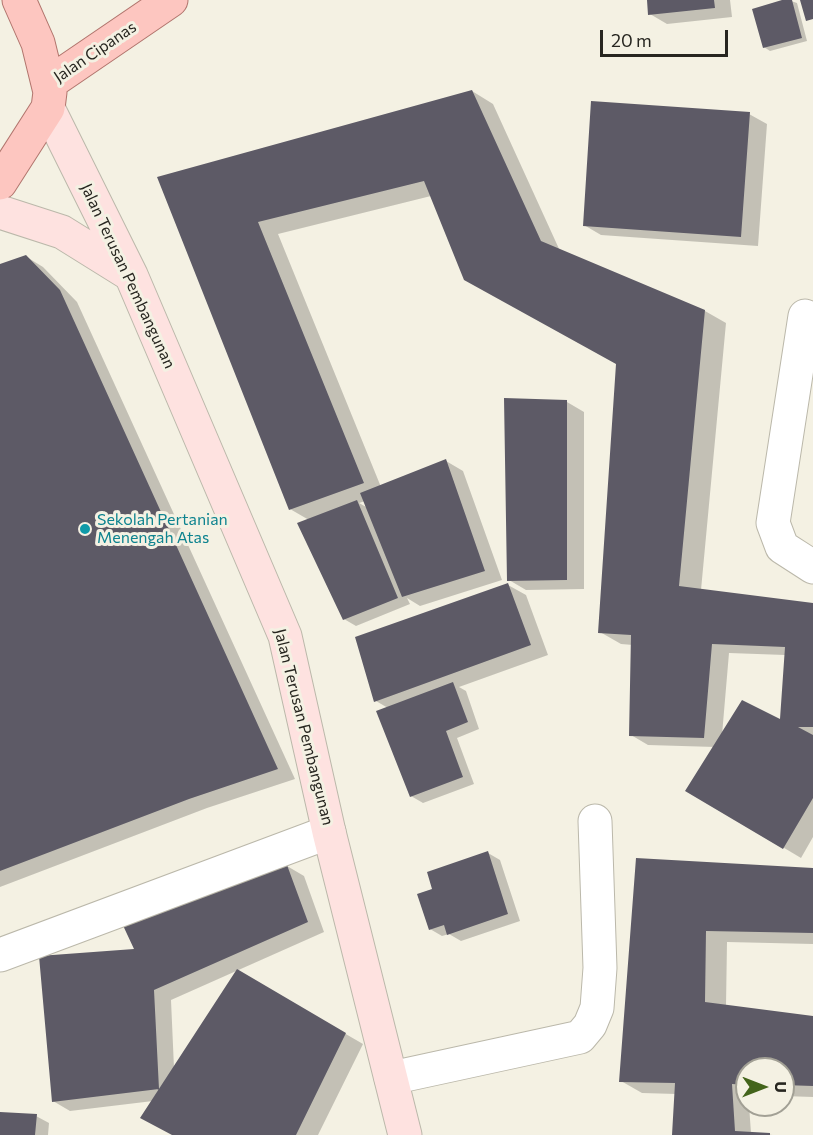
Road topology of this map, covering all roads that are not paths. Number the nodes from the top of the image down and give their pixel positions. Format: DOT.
graph roads {
  1 [pos="18,0"];
  2 [pos="171,0"];
  3 [pos="48,96"];
  4 [pos="0,183"];
  5 [pos="0,212"];
  6 [pos="131,275"];
  7 [pos="805,316"];
  8 [pos="813,567"];
  9 [pos="595,821"];
  10 [pos="329,832"];
  11 [pos="0,955"];
  12 [pos="391,1078"];
  13 [pos="405,1135"];
  1 -- 3 [label="main road"];
  2 -- 3 [label="main road, Jalan Cipanas"];
  3 -- 4 [label="main road"];
  3 -- 6 [label="street, Jalan Terusan Pembangunan"];
  5 -- 6 [label="street"];
  6 -- 10 [label="street, Jalan Terusan Pembangunan"];
  7 -- 8 [label="street"];
  9 -- 12 [label="street"];
  10 -- 11 [label="street"];
  10 -- 12 [label="street, Jalan Terusan Pembangunan"];
  12 -- 13 [label="street, Jalan Terusan Pembangunan"];
}
